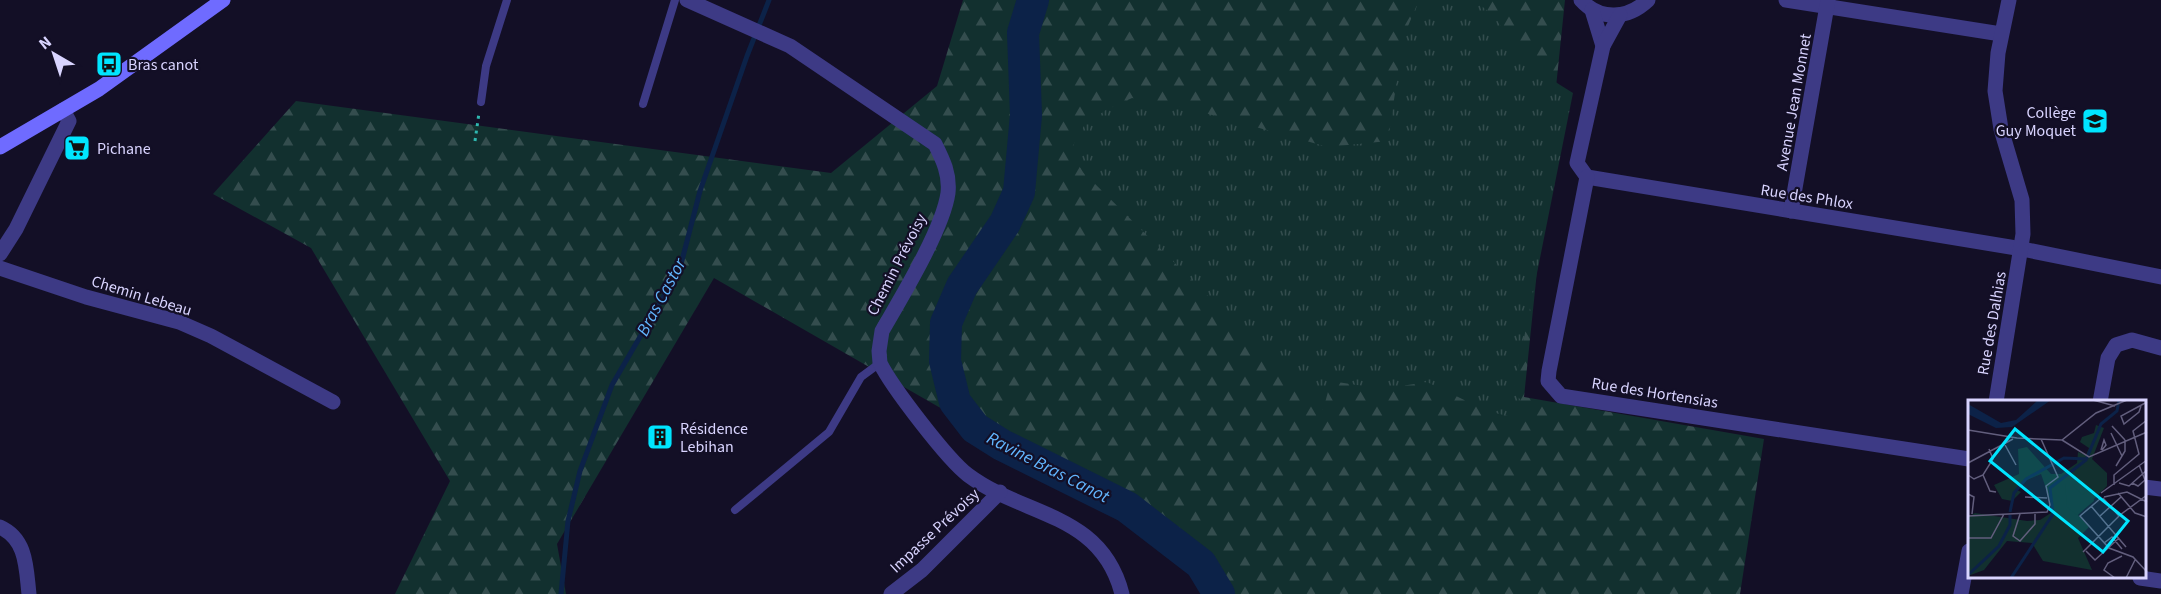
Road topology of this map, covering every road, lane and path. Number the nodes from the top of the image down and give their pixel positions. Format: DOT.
graph roads {
  1 [pos="223,0"];
  2 [pos="507,0"];
  3 [pos="675,0"];
  4 [pos="687,0"];
  5 [pos="1648,0"];
  6 [pos="1786,0"];
  7 [pos="2008,0"];
  8 [pos="1828,4"];
  9 [pos="1586,5"];
  10 [pos="1620,15"];
  11 [pos="2001,34"];
  12 [pos="1603,45"];
  13 [pos="481,102"];
  14 [pos="643,104"];
  15 [pos="63,110"];
  16 [pos="475,141"];
  17 [pos="0,147"];
  18 [pos="1587,177"];
  19 [pos="1791,211"];
  20 [pos="2022,249"];
  21 [pos="0,254"];
  22 [pos="0,268"];
  23 [pos="2161,278"];
  24 [pos="2161,348"];
  25 [pos="880,363"];
  26 [pos="1996,400"];
  27 [pos="2100,400"];
  28 [pos="333,402"];
  29 [pos="1968,459"];
  30 [pos="2146,487"];
  31 [pos="2161,489"];
  32 [pos="1000,492"];
  33 [pos="735,510"];
  34 [pos="0,527"];
  35 [pos="1968,556"];
  36 [pos="2146,579"];
  37 [pos="2161,581"];
  38 [pos="29,594"];
  39 [pos="891,594"];
  40 [pos="1122,594"];
  41 [pos="1961,594"];
  1 -- 15 [label="street"];
  2 -- 13 [label="lane"];
  3 -- 14 [label="lane"];
  4 -- 25 [label="street, Chemin Prévoisy"];
  5 -- 10 [label="street"];
  6 -- 8 [label="street"];
  7 -- 11 [label="street, Rue des Dalhias"];
  8 -- 11 [label="street"];
  8 -- 19 [label="street, Avenue Jean Monnet"];
  9 -- 10 [label="street"];
  9 -- 12 [label="street"];
  10 -- 12 [label="street"];
  11 -- 20 [label="street, Rue des Dalhias"];
  12 -- 18 [label="street"];
  13 -- 16 [label="path"];
  15 -- 17 [label="street"];
  15 -- 21 [label="street"];
  18 -- 19 [label="street, Rue des Phlox"];
  18 -- 29 [label="street, Rue des Hortensias"];
  19 -- 20 [label="street, Rue des Phlox"];
  20 -- 23 [label="street, Rue des Phlox"];
  20 -- 26 [label="street, Rue des Dalhias"];
  22 -- 28 [label="street, Chemin Lebeau"];
  24 -- 27 [label="street"];
  25 -- 32 [label="street"];
  25 -- 33 [label="lane"];
  30 -- 31 [label="street"];
  32 -- 39 [label="street, Impasse Prévoisy"];
  32 -- 40 [label="street"];
  34 -- 38 [label="street"];
  35 -- 41 [label="street"];
  36 -- 37 [label="street"];
}
